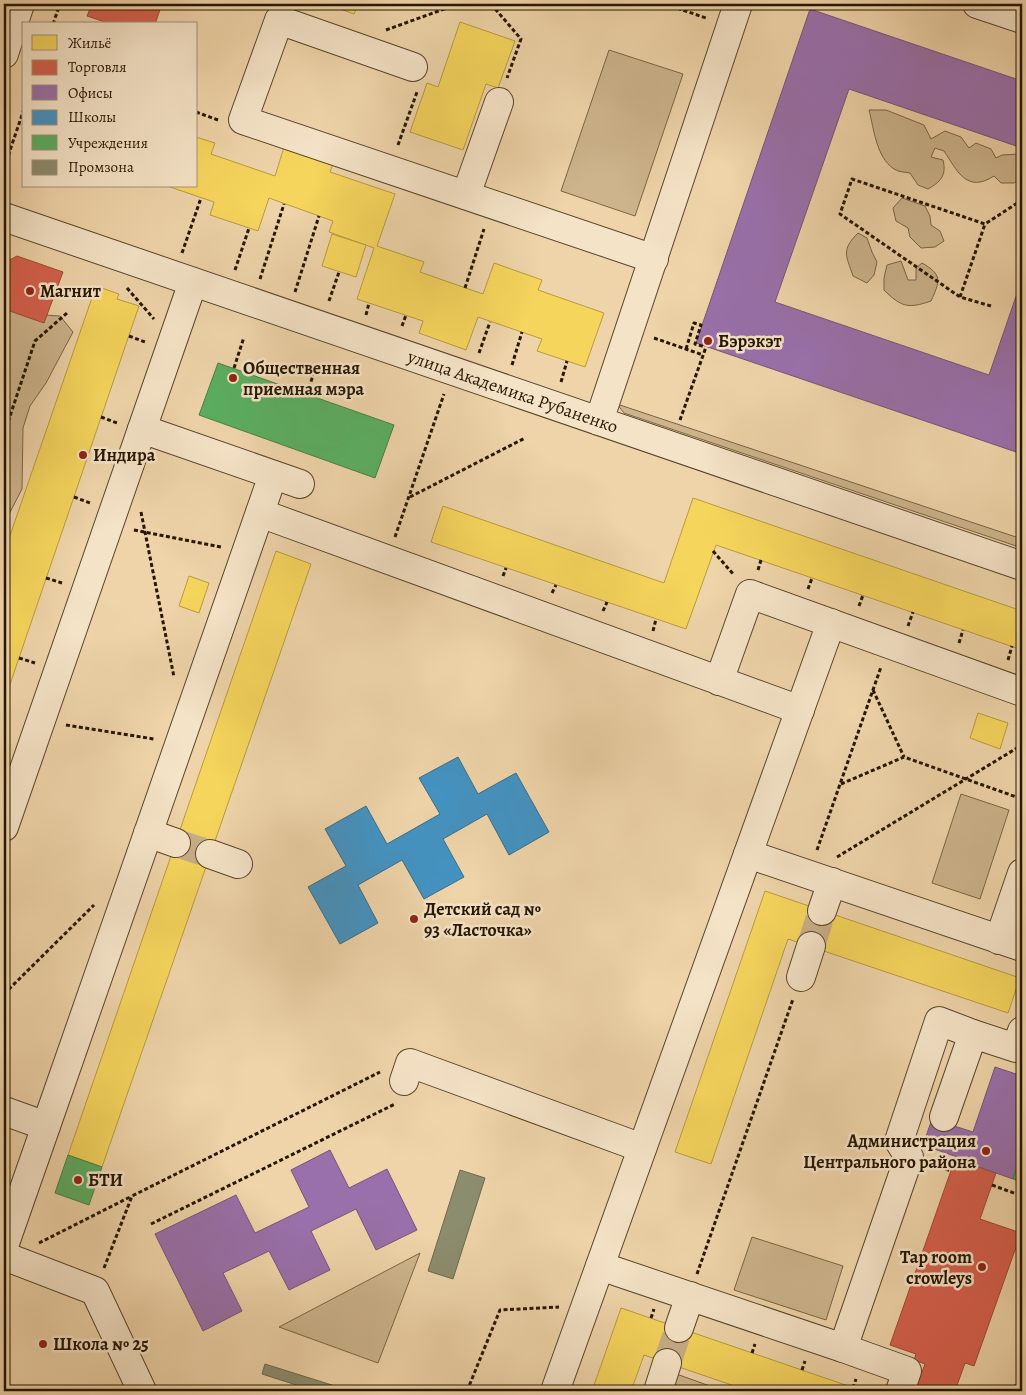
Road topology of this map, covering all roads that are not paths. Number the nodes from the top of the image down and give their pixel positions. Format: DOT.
graph roads {
  1 [pos="20,4"];
  2 [pos="977,4"];
  3 [pos="734,15"];
  4 [pos="1022,19"];
  5 [pos="4,54"];
  6 [pos="415,78"];
  7 [pos="499,102"];
  8 [pos="466,195"];
  9 [pos="4,217"];
  10 [pos="654,259"];
  11 [pos="193,282"];
  12 [pos="599,421"];
  13 [pos="142,429"];
  14 [pos="273,475"];
  15 [pos="300,484"];
  16 [pos="260,513"];
  17 [pos="1022,566"];
  18 [pos="831,623"];
  19 [pos="719,681"];
  20 [pos="1022,692"];
  21 [pos="800,710"];
  22 [pos="4,827"];
  23 [pos="148,833"];
  24 [pos="176,843"];
  25 [pos="210,854"];
  26 [pos="748,854"];
  27 [pos="238,864"];
  28 [pos="1022,872"];
  29 [pos="820,878"];
  30 [pos="822,911"];
  31 [pos="1011,943"];
  32 [pos="811,946"];
  33 [pos="801,978"];
  34 [pos="1022,1031"];
  35 [pos="973,1034"];
  36 [pos="404,1083"];
  37 [pos="4,1111"];
  38 [pos="944,1117"];
  39 [pos="46,1126"];
  40 [pos="642,1148"];
  41 [pos="5,1246"];
  42 [pos="600,1266"];
  43 [pos="690,1296"];
  44 [pos="679,1328"];
  45 [pos="843,1348"];
  46 [pos="142,1391"];
  47 [pos="555,1391"];
  48 [pos="900,1391"];
  1 -- 5 [label="street"];
  2 -- 4 [label="street"];
  3 -- 10 [label="street"];
  6 -- 8 [label="street"];
  7 -- 8 [label="street"];
  8 -- 10 [label="street"];
  9 -- 11 [label="street, улица Академика Рубаненко"];
  10 -- 12 [label="street"];
  11 -- 12 [label="street, улица Академика Рубаненко"];
  11 -- 13 [label="street"];
  12 -- 17 [label="street, улица Академика Рубаненко"];
  13 -- 14 [label="street"];
  13 -- 22 [label="street"];
  14 -- 15 [label="street"];
  14 -- 16 [label="street"];
  16 -- 19 [label="street"];
  16 -- 23 [label="street"];
  18 -- 19 [label="street"];
  18 -- 20 [label="street"];
  18 -- 21 [label="street"];
  19 -- 21 [label="street"];
  21 -- 26 [label="street"];
  23 -- 24 [label="street"];
  23 -- 39 [label="street"];
  25 -- 27 [label="street"];
  26 -- 29 [label="street"];
  26 -- 40 [label="street"];
  28 -- 31 [label="street"];
  29 -- 30 [label="street"];
  29 -- 31 [label="street"];
  32 -- 33 [label="street"];
  34 -- 35 [label="street"];
  35 -- 38 [label="street"];
  35 -- 45 [label="street"];
  36 -- 40 [label="street"];
  37 -- 39 [label="street"];
  39 -- 41 [label="street"];
  40 -- 42 [label="street"];
  41 -- 46 [label="street"];
  42 -- 43 [label="street"];
  42 -- 47 [label="street"];
  43 -- 44 [label="street"];
  43 -- 45 [label="street"];
  45 -- 48 [label="street"];
}
